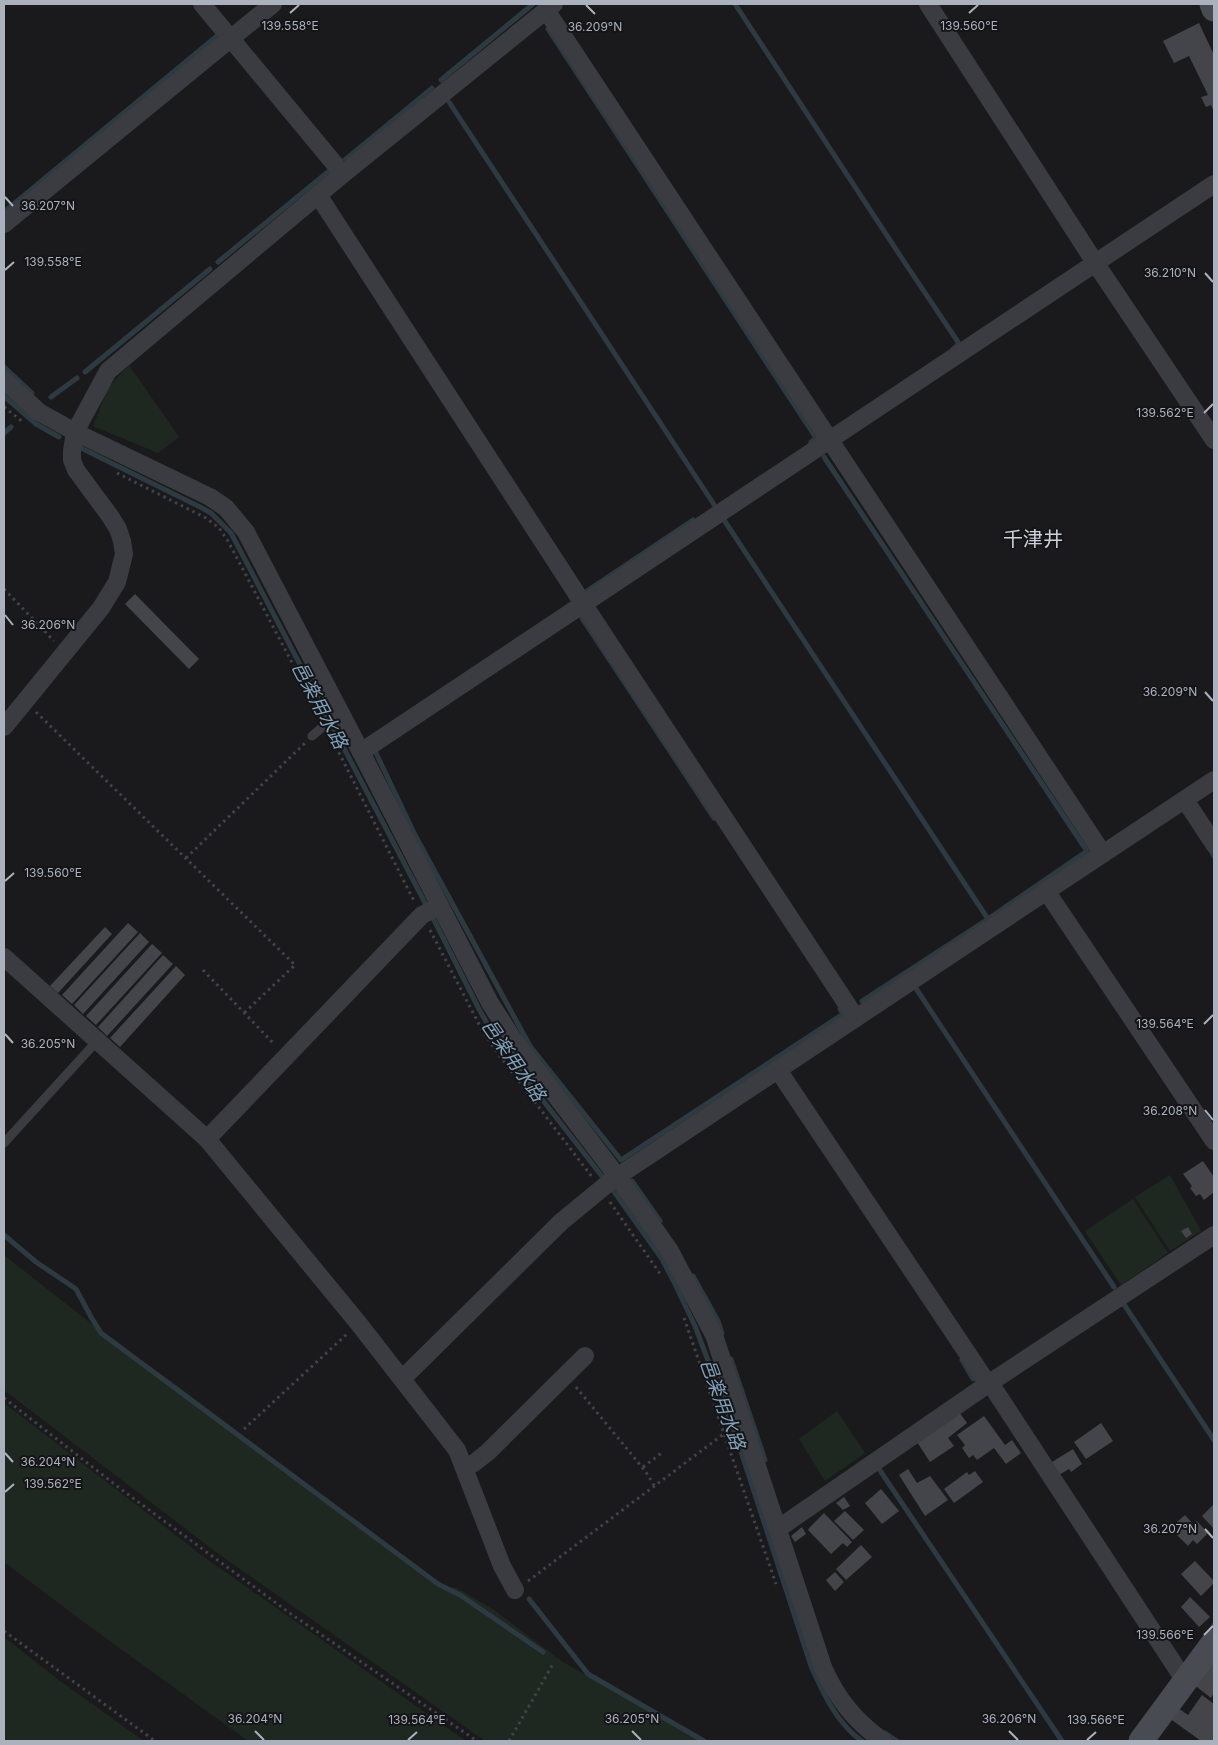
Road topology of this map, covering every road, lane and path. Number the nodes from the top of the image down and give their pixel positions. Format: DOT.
graph roads {
  1 [pos="202,4"];
  2 [pos="273,4"];
  3 [pos="928,4"];
  4 [pos="1212,4"];
  5 [pos="550,7"];
  6 [pos="1214,9"];
  7 [pos="230,38"];
  8 [pos="343,174"];
  9 [pos="1214,184"];
  10 [pos="318,195"];
  11 [pos="4,224"];
  12 [pos="1096,264"];
  13 [pos="4,380"];
  14 [pos="4,408"];
  15 [pos="29,426"];
  16 [pos="76,432"];
  17 [pos="1214,440"];
  18 [pos="829,441"];
  19 [pos="114,472"];
  20 [pos="4,589"];
  21 [pos="584,605"];
  22 [pos="65,653"];
  23 [pos="25,701"];
  24 [pos="333,722"];
  25 [pos="4,726"];
  26 [pos="312,736"];
  27 [pos="361,752"];
  28 [pos="1214,780"];
  29 [pos="1185,800"];
  30 [pos="1214,844"];
  31 [pos="1103,854"];
  32 [pos="186,858"];
  33 [pos="1047,892"];
  34 [pos="430,911"];
  35 [pos="4,957"];
  36 [pos="203,970"];
  37 [pos="244,1013"];
  38 [pos="856,1018"];
  39 [pos="97,1041"];
  40 [pos="286,1057"];
  41 [pos="778,1070"];
  42 [pos="206,1139"];
  43 [pos="1214,1141"];
  44 [pos="4,1143"];
  45 [pos="608,1183"];
  46 [pos="1214,1236"];
  47 [pos="665,1281"];
  48 [pos="681,1312"];
  49 [pos="358,1324"];
  50 [pos="585,1356"];
  51 [pos="566,1375"];
  52 [pos="402,1379"];
  53 [pos="989,1384"];
  54 [pos="4,1398"];
  55 [pos="244,1429"];
  56 [pos="726,1433"];
  57 [pos="663,1452"];
  58 [pos="643,1467"];
  59 [pos="465,1468"];
  60 [pos="655,1487"];
  61 [pos="779,1528"];
  62 [pos="515,1590"];
  63 [pos="779,1593"];
  64 [pos="4,1631"];
  65 [pos="1214,1642"];
  66 [pos="553,1664"];
  67 [pos="1185,1681"];
  68 [pos="155,1741"];
  69 [pos="477,1741"];
  70 [pos="509,1741"];
  71 [pos="882,1741"];
  72 [pos="1141,1741"];
  1 -- 7 [label="street"];
  2 -- 7 [label="street"];
  3 -- 12 [label="street"];
  4 -- 6 [label="main road"];
  5 -- 8 [label="street"];
  5 -- 18 [label="street"];
  7 -- 8 [label="street"];
  7 -- 11 [label="street"];
  8 -- 10 [label="street"];
  9 -- 12 [label="street"];
  10 -- 16 [label="street"];
  10 -- 21 [label="street"];
  12 -- 17 [label="street"];
  12 -- 18 [label="street"];
  13 -- 16 [label="street"];
  14 -- 15 [label="path"];
  16 -- 22 [label="street"];
  16 -- 24 [label="street"];
  18 -- 21 [label="street"];
  18 -- 31 [label="street"];
  19 -- 24 [label="path"];
  20 -- 22 [label="path"];
  21 -- 27 [label="street"];
  21 -- 38 [label="street"];
  22 -- 23 [label="street"];
  23 -- 25 [label="street"];
  23 -- 32 [label="path"];
  24 -- 26 [label="lane"];
  24 -- 27 [label="street"];
  24 -- 34 [label="path"];
  26 -- 32 [label="path"];
  27 -- 34 [label="street"];
  28 -- 29 [label="street"];
  29 -- 30 [label="street"];
  29 -- 31 [label="street"];
  31 -- 33 [label="street"];
  32 -- 37 [label="path"];
  33 -- 38 [label="street"];
  33 -- 43 [label="street"];
  34 -- 40 [label="street"];
  34 -- 45 [label="street"];
  34 -- 45 [label="path"];
  35 -- 39 [label="street"];
  36 -- 37 [label="path"];
  37 -- 40 [label="path"];
  38 -- 41 [label="street"];
  39 -- 42 [label="street"];
  39 -- 44 [label="lane"];
  40 -- 42 [label="street"];
  41 -- 45 [label="street"];
  41 -- 53 [label="street"];
  42 -- 49 [label="street"];
  45 -- 47 [label="path"];
  45 -- 52 [label="street"];
  45 -- 61 [label="street"];
  46 -- 53 [label="street"];
  48 -- 56 [label="path"];
  49 -- 52 [label="street"];
  49 -- 55 [label="path"];
  50 -- 51 [label="street"];
  51 -- 58 [label="path"];
  51 -- 59 [label="street"];
  52 -- 59 [label="street"];
  53 -- 61 [label="street"];
  53 -- 67 [label="street"];
  54 -- 69 [label="path"];
  56 -- 60 [label="path"];
  56 -- 63 [label="path"];
  57 -- 58 [label="path"];
  58 -- 60 [label="path"];
  59 -- 62 [label="street"];
  60 -- 62 [label="path"];
  61 -- 71 [label="street"];
  64 -- 68 [label="path"];
  65 -- 67 [label="main road"];
  66 -- 70 [label="path"];
  67 -- 72 [label="main road"];
}
